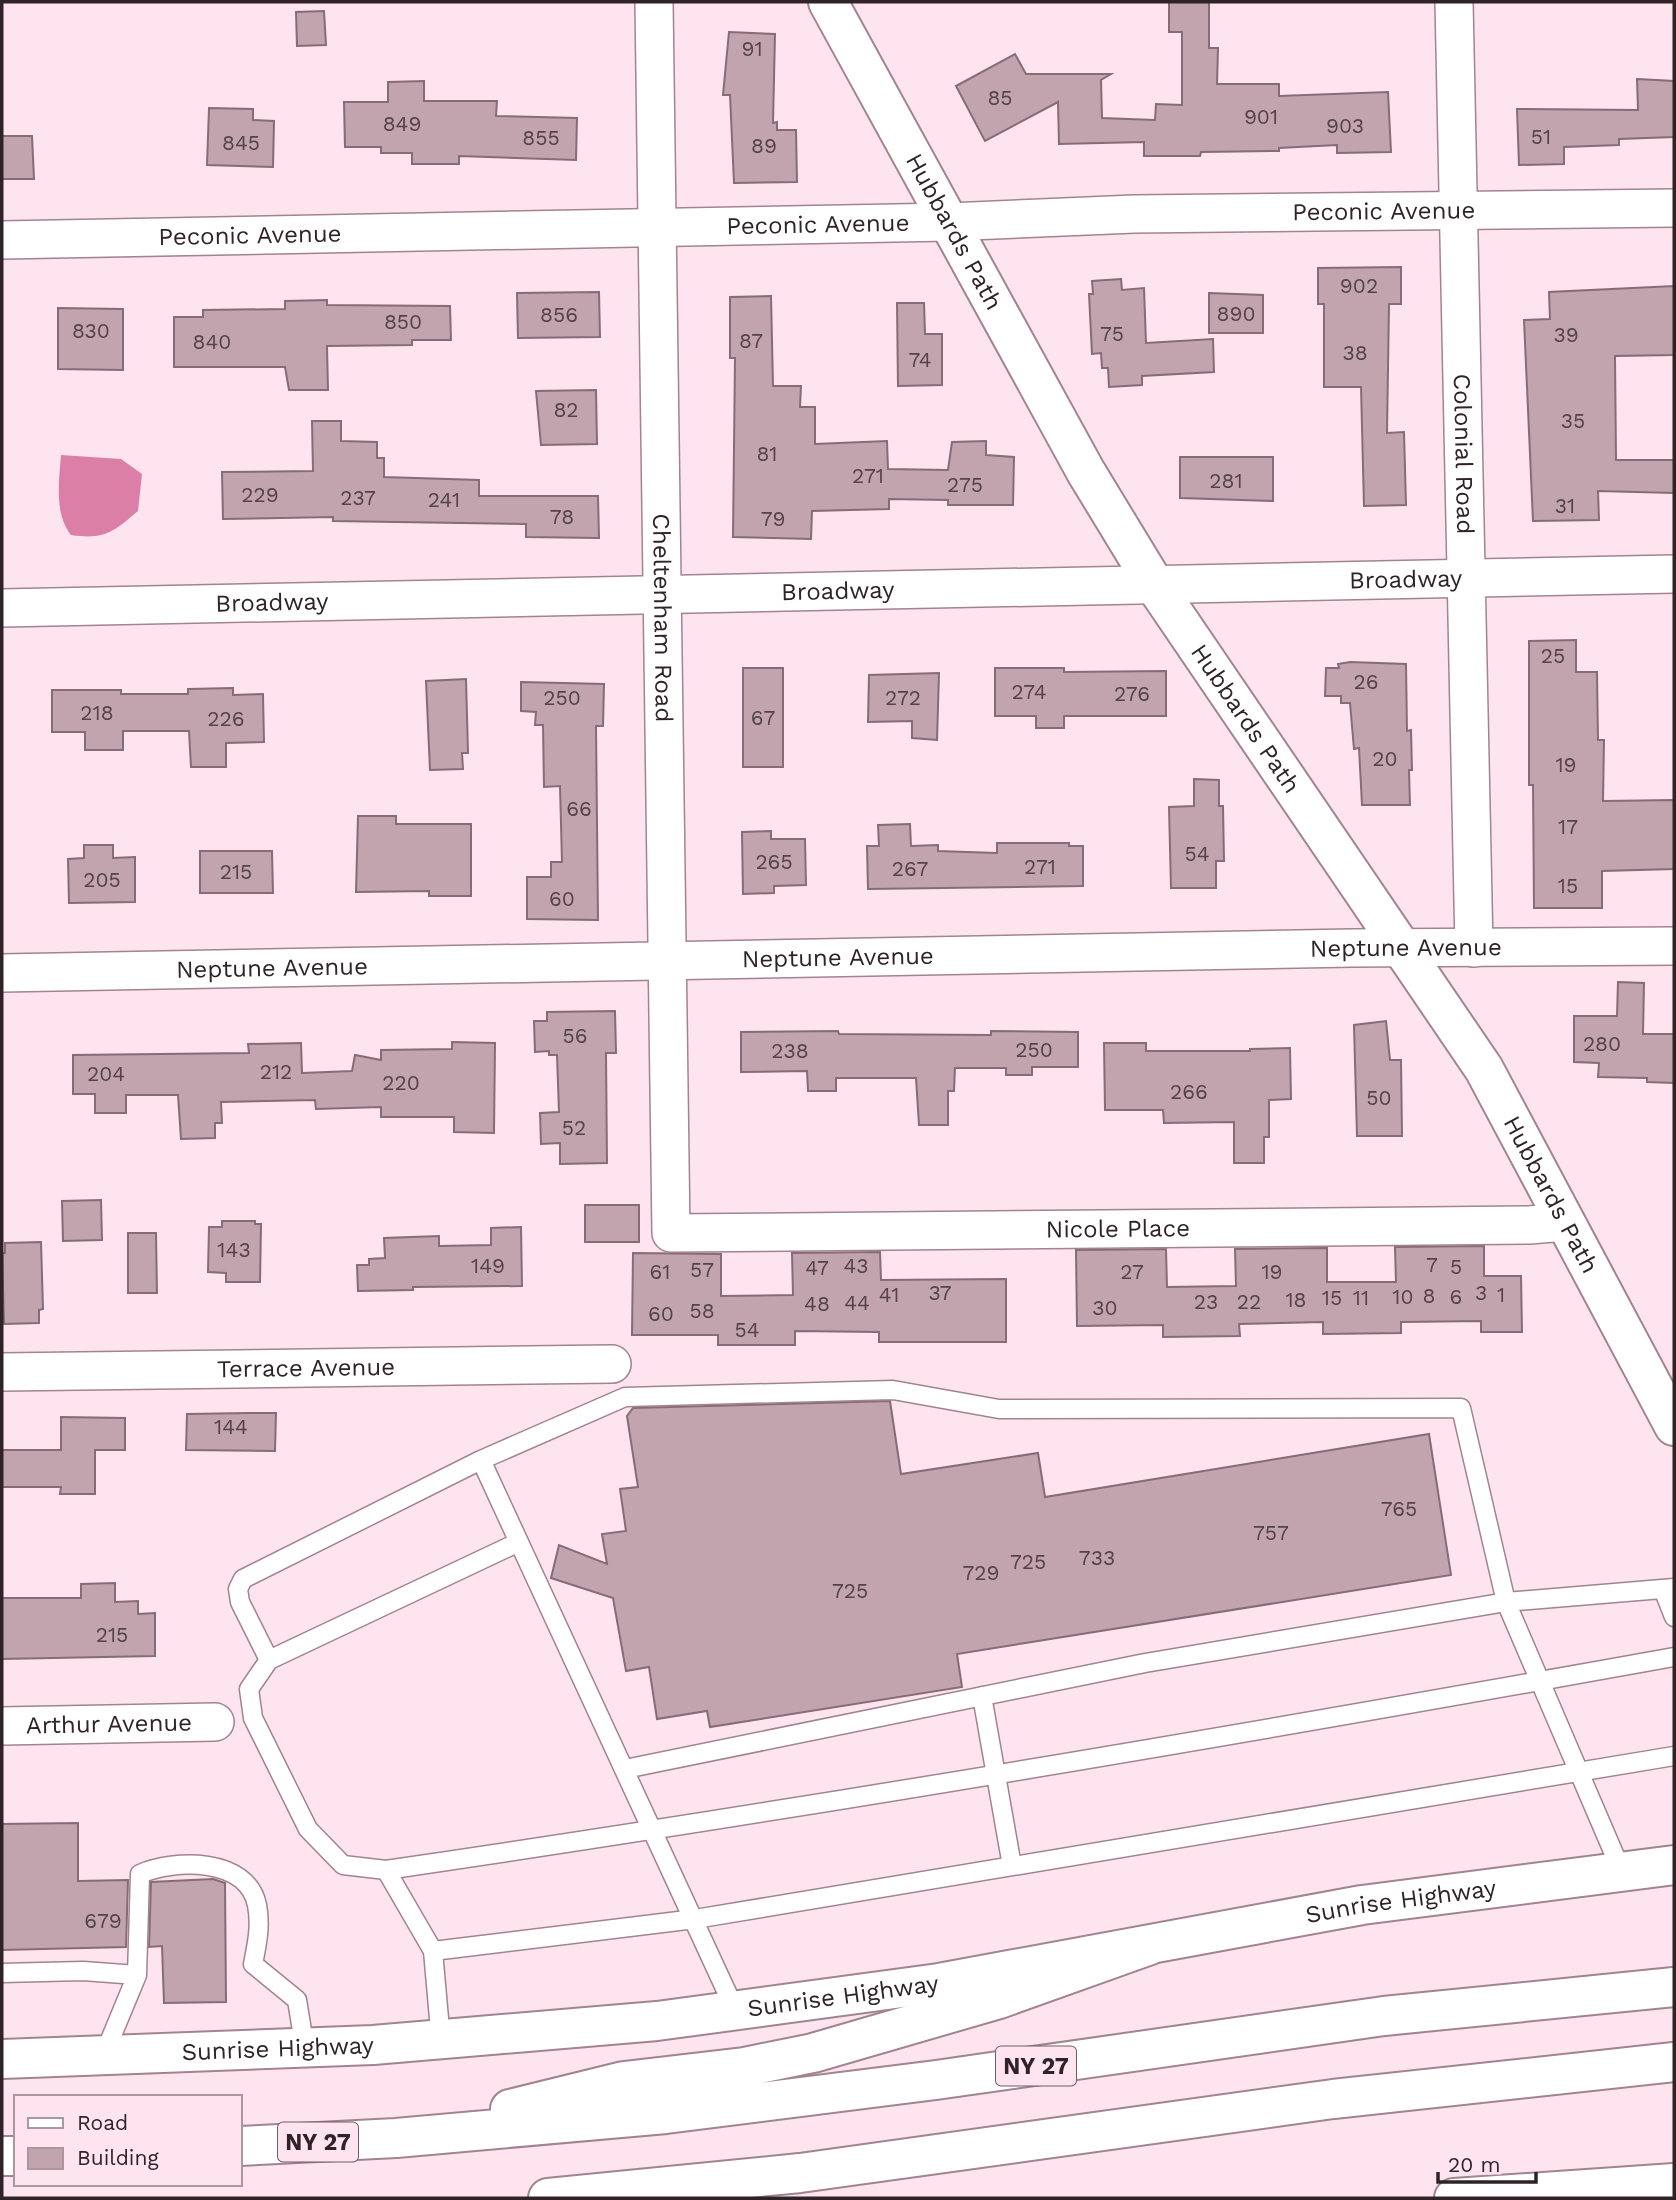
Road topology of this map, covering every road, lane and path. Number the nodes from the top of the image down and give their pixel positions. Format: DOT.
graph roads {
  1 [pos="654,2"];
  2 [pos="828,2"];
  3 [pos="1454,2"];
  4 [pos="1674,208"];
  5 [pos="1458,210"];
  6 [pos="948,222"];
  7 [pos="656,227"];
  8 [pos="2,240"];
  9 [pos="1674,574"];
  10 [pos="1465,577"];
  11 [pos="1156,587"];
  12 [pos="660,596"];
  13 [pos="2,608"];
  14 [pos="1674,946"];
  15 [pos="1400,948"];
  16 [pos="1474,948"];
  17 [pos="669,960"];
  18 [pos="2,973"];
  19 [pos="1565,1222"];
  20 [pos="671,1233"];
  21 [pos="612,1364"];
  22 [pos="2,1372"];
  23 [pos="1674,1426"];
  24 [pos="481,1460"];
  25 [pos="519,1542"];
  26 [pos="1669,1588"];
  27 [pos="1506,1602"];
  28 [pos="1674,1617"];
  29 [pos="1674,1657"];
  30 [pos="269,1660"];
  31 [pos="1540,1681"];
  32 [pos="982,1696"];
  33 [pos="215,1722"];
  34 [pos="2,1726"];
  35 [pos="1674,1756"];
  36 [pos="625,1769"];
  37 [pos="1579,1772"];
  38 [pos="996,1775"];
  39 [pos="653,1831"];
  40 [pos="1674,1865"];
  41 [pos="1012,1866"];
  42 [pos="386,1870"];
  43 [pos="1622,1870"];
  44 [pos="695,1919"];
  45 [pos="1150,1945"];
  46 [pos="433,1951"];
  47 [pos="2,1973"];
  48 [pos="137,1975"];
  49 [pos="1674,1987"];
  50 [pos="736,2012"];
  51 [pos="441,2041"];
  52 [pos="305,2049"];
  53 [pos="103,2057"];
  54 [pos="2,2059"];
  55 [pos="1674,2062"];
  56 [pos="396,2138"];
  57 [pos="242,2146"];
  58 [pos="1674,2183"];
  59 [pos="1556,2195"];
  60 [pos="548,2198"];
  61 [pos="1454,2198"];
  1 -- 7 [label="street, Cheltenham Road"];
  2 -- 6 [label="main road, Hubbards Path"];
  3 -- 5 [label="street, Colonial Road"];
  4 -- 5 [label="street, Peconic Avenue"];
  5 -- 6 [label="street, Peconic Avenue"];
  5 -- 10 [label="street, Colonial Road"];
  6 -- 7 [label="street, Peconic Avenue"];
  6 -- 11 [label="main road, Hubbards Path"];
  7 -- 8 [label="street, Peconic Avenue"];
  7 -- 12 [label="street, Cheltenham Road"];
  9 -- 10 [label="street, Broadway"];
  10 -- 11 [label="street, Broadway"];
  10 -- 16 [label="street, Colonial Road"];
  11 -- 12 [label="street, Broadway"];
  11 -- 15 [label="main road, Hubbards Path"];
  12 -- 13 [label="street, Broadway"];
  12 -- 17 [label="street, Cheltenham Road"];
  14 -- 16 [label="street, Neptune Avenue"];
  15 -- 16 [label="street, Neptune Avenue"];
  15 -- 17 [label="street, Neptune Avenue"];
  15 -- 19 [label="main road, Hubbards Path"];
  17 -- 18 [label="street, Neptune Avenue"];
  17 -- 20 [label="street, Cheltenham Road"];
  19 -- 20 [label="street, Nicole Place"];
  19 -- 23 [label="main road, Hubbards Path"];
  21 -- 22 [label="street, Terrace Avenue"];
  24 -- 25 [label="lane"];
  24 -- 27 [label="lane"];
  24 -- 30 [label="lane"];
  25 -- 30 [label="lane"];
  25 -- 36 [label="lane"];
  26 -- 27 [label="lane"];
  26 -- 28 [label="lane"];
  27 -- 31 [label="lane"];
  27 -- 32 [label="lane"];
  29 -- 31 [label="lane"];
  30 -- 42 [label="lane"];
  31 -- 37 [label="lane"];
  31 -- 38 [label="lane"];
  32 -- 36 [label="lane"];
  32 -- 38 [label="lane"];
  33 -- 34 [label="street, Arthur Avenue"];
  35 -- 37 [label="lane"];
  36 -- 39 [label="lane"];
  37 -- 41 [label="lane"];
  37 -- 43 [label="lane"];
  38 -- 39 [label="lane"];
  38 -- 41 [label="lane"];
  39 -- 42 [label="lane"];
  39 -- 44 [label="lane"];
  40 -- 43 [label="main road, Sunrise Highway"];
  41 -- 44 [label="lane"];
  42 -- 46 [label="lane"];
  43 -- 45 [label="main road, Sunrise Highway"];
  44 -- 46 [label="lane"];
  44 -- 50 [label="lane"];
  45 -- 50 [label="main road, Sunrise Highway"];
  45 -- 56 [label="main road"];
  46 -- 51 [label="lane"];
  47 -- 48 [label="lane"];
  48 -- 52 [label="lane"];
  48 -- 53 [label="lane"];
  49 -- 56 [label="main road, NY 27"];
  50 -- 51 [label="main road, Sunrise Highway"];
  51 -- 52 [label="main road, Sunrise Highway"];
  52 -- 53 [label="main road, Sunrise Highway"];
  53 -- 54 [label="main road, Sunrise Highway"];
  55 -- 60 [label="main road"];
  56 -- 57 [label="main road, NY 27"];
  58 -- 59 [label="main road"];
  59 -- 61 [label="main road"];
}
